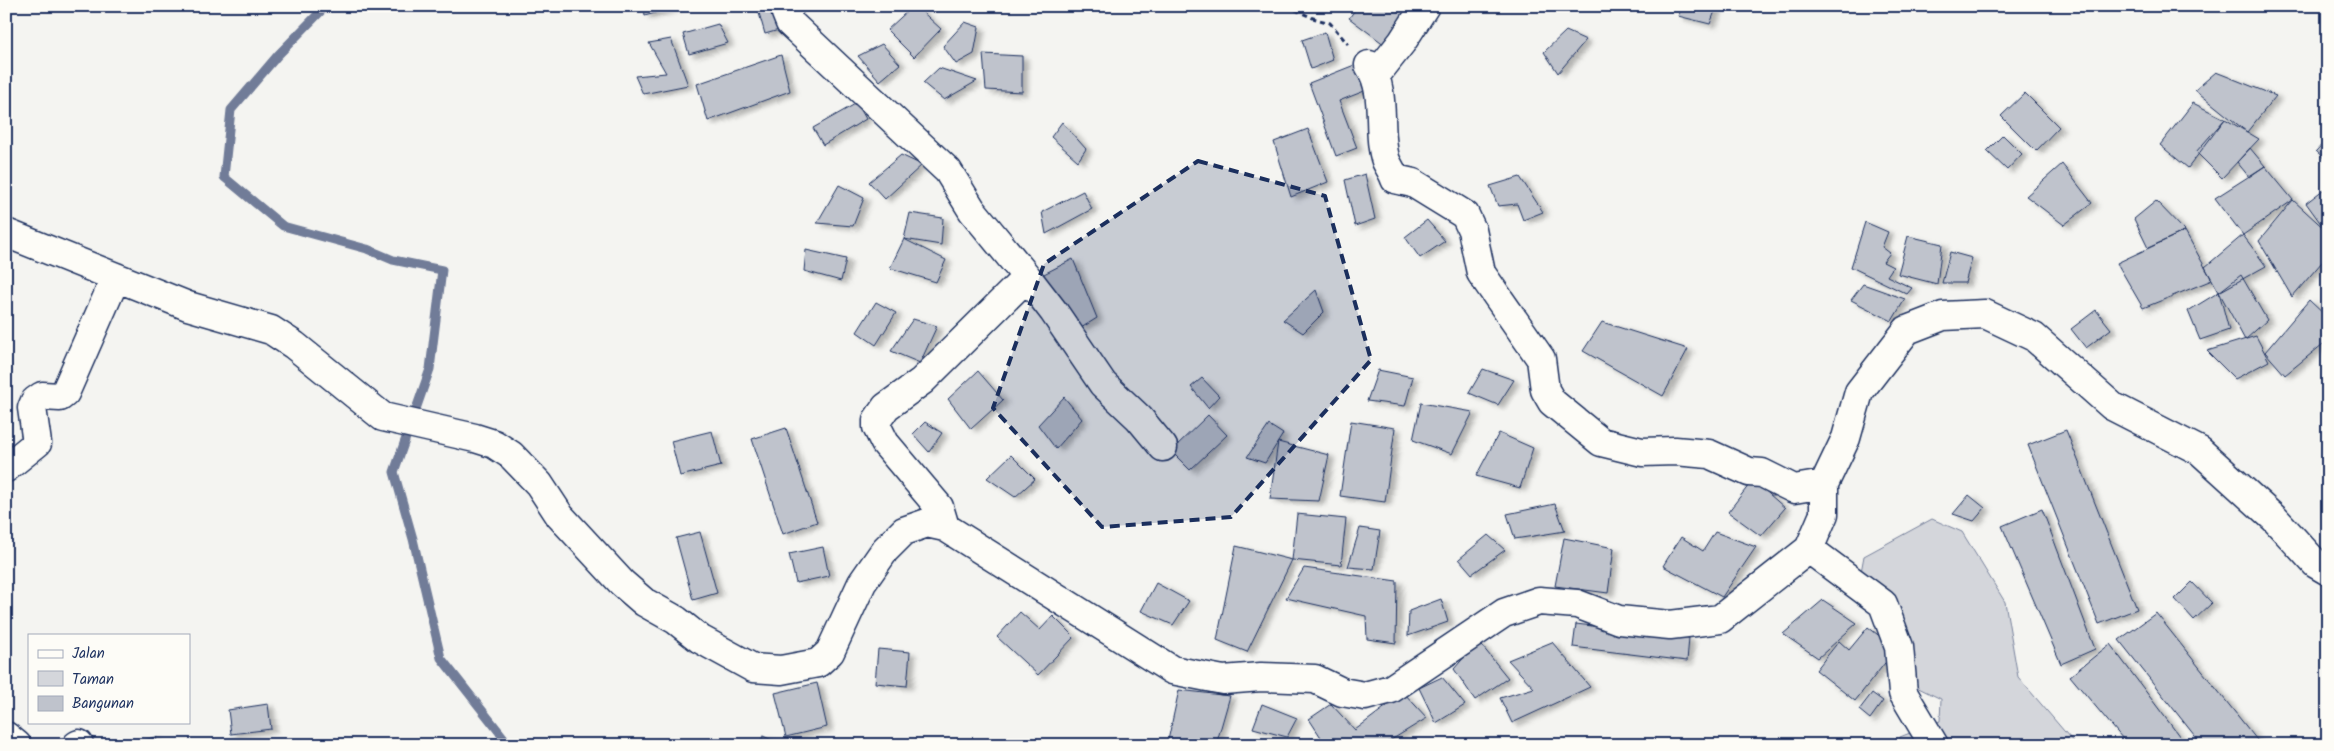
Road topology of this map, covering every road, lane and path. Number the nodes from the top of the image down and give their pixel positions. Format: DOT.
graph roads {
  1 [pos="790,6"];
  2 [pos="1287,6"];
  3 [pos="1425,6"];
  4 [pos="1372,70"];
  5 [pos="6,233"];
  6 [pos="116,277"];
  7 [pos="1027,277"];
  8 [pos="1163,447"];
  9 [pos="6,468"];
  10 [pos="1824,484"];
  11 [pos="945,527"];
  12 [pos="1809,549"];
  13 [pos="2328,571"];
  14 [pos="6,736"];
  15 [pos="16,745"];
  16 [pos="1934,745"];
  1 -- 7 [label="street"];
  2 -- 4 [label="path"];
  3 -- 4 [label="street"];
  4 -- 10 [label="street"];
  5 -- 6 [label="street"];
  6 -- 9 [label="street"];
  6 -- 11 [label="street"];
  7 -- 8 [label="street"];
  7 -- 11 [label="street"];
  10 -- 12 [label="street"];
  10 -- 13 [label="street"];
  11 -- 12 [label="street"];
  12 -- 16 [label="street"];
  14 -- 15 [label="street"];
}
